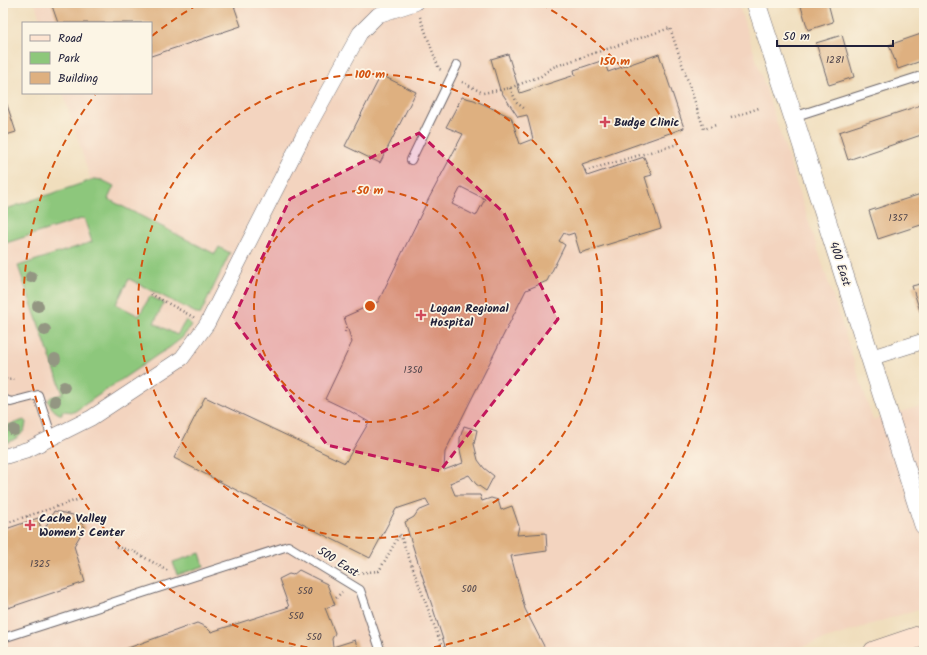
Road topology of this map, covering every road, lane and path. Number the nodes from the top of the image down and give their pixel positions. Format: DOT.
graph roads {
  1 [pos="414,3"];
  2 [pos="756,3"];
  3 [pos="415,18"];
  4 [pos="457,65"];
  5 [pos="924,74"];
  6 [pos="452,76"];
  7 [pos="510,88"];
  8 [pos="759,108"];
  9 [pos="525,109"];
  10 [pos="793,117"];
  11 [pos="731,118"];
  12 [pos="716,125"];
  13 [pos="678,144"];
  14 [pos="411,160"];
  15 [pos="585,171"];
  16 [pos="151,294"];
  17 [pos="189,315"];
  18 [pos="347,325"];
  19 [pos="345,332"];
  20 [pos="924,340"];
  21 [pos="870,358"];
  22 [pos="3,376"];
  23 [pos="16,380"];
  24 [pos="3,398"];
  25 [pos="52,438"];
  26 [pos="3,457"];
  27 [pos="83,498"];
  28 [pos="27,516"];
  29 [pos="28,521"];
  30 [pos="3,524"];
  31 [pos="924,525"];
  32 [pos="116,547"];
  33 [pos="172,573"];
  34 [pos="349,583"];
  35 [pos="336,598"];
  36 [pos="924,635"];
  37 [pos="3,638"];
  38 [pos="381,652"];
  39 [pos="444,652"];
  40 [pos="874,652"];
  1 -- 25 [label="street"];
  2 -- 10 [label="street, 400 East"];
  3 -- 6 [label="path"];
  4 -- 6 [label="lane"];
  5 -- 10 [label="lane"];
  6 -- 7 [label="path"];
  6 -- 14 [label="lane"];
  7 -- 9 [label="path"];
  7 -- 12 [label="path"];
  8 -- 11 [label="path"];
  10 -- 21 [label="street, 400 East"];
  13 -- 15 [label="path"];
  16 -- 17 [label="path"];
  18 -- 19 [label="path"];
  20 -- 21 [label="street"];
  21 -- 31 [label="street, 400 East"];
  22 -- 23 [label="path"];
  24 -- 25 [label="lane"];
  25 -- 26 [label="street"];
  27 -- 28 [label="path"];
  28 -- 29 [label="path"];
  28 -- 30 [label="path"];
  32 -- 33 [label="path"];
  34 -- 35 [label="path"];
  34 -- 37 [label="lane, 500 East"];
  34 -- 38 [label="lane, 500 East"];
  34 -- 39 [label="path"];
  36 -- 40 [label="main road"];
}
